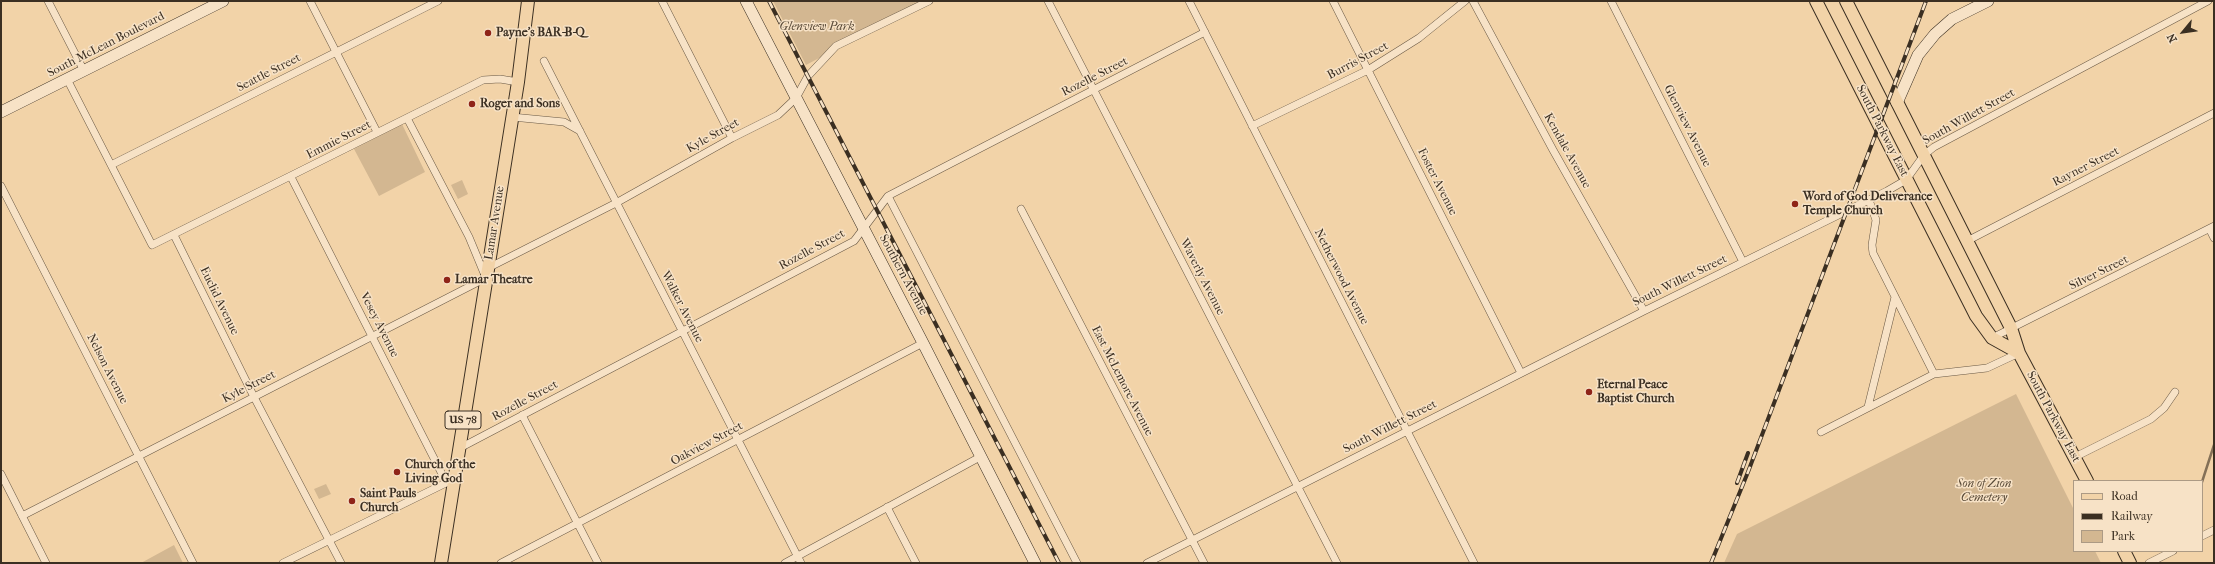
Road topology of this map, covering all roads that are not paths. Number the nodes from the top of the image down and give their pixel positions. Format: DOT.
graph roads {
  1 [pos="48,1"];
  2 [pos="310,1"];
  3 [pos="438,1"];
  4 [pos="528,1"];
  5 [pos="662,1"];
  6 [pos="746,1"];
  7 [pos="1048,1"];
  8 [pos="1189,1"];
  9 [pos="1333,1"];
  10 [pos="1465,1"];
  11 [pos="1474,1"];
  12 [pos="1611,1"];
  13 [pos="1816,1"];
  14 [pos="1846,1"];
  15 [pos="1988,1"];
  16 [pos="2208,1"];
  17 [pos="219,2"];
  18 [pos="926,2"];
  19 [pos="1205,32"];
  20 [pos="335,52"];
  21 [pos="544,60"];
  22 [pos="1368,70"];
  23 [pos="84,71"];
  24 [pos="67,79"];
  25 [pos="518,82"];
  26 [pos="1094,90"];
  27 [pos="796,98"];
  28 [pos="1897,102"];
  29 [pos="1,112"];
  30 [pos="2214,114"];
  31 [pos="512,117"];
  32 [pos="407,118"];
  33 [pos="1252,126"];
  34 [pos="580,131"];
  35 [pos="377,132"];
  36 [pos="732,138"];
  37 [pos="1924,155"];
  38 [pos="111,164"];
  39 [pos="291,177"];
  40 [pos="1906,180"];
  41 [pos="1,186"];
  42 [pos="888,196"];
  43 [pos="1869,200"];
  44 [pos="616,203"];
  45 [pos="1021,209"];
  46 [pos="863,228"];
  47 [pos="2212,228"];
  48 [pos="174,235"];
  49 [pos="2214,238"];
  50 [pos="1968,241"];
  51 [pos="1743,262"];
  52 [pos="487,273"];
  53 [pos="1895,297"];
  54 [pos="1644,311"];
  55 [pos="2011,328"];
  56 [pos="682,331"];
  57 [pos="372,336"];
  58 [pos="1992,338"];
  59 [pos="923,343"];
  60 [pos="2019,353"];
  61 [pos="1521,373"];
  62 [pos="1934,374"];
  63 [pos="2175,392"];
  64 [pos="254,397"];
  65 [pos="1868,407"];
  66 [pos="522,415"];
  67 [pos="1407,431"];
  68 [pos="1821,432"];
  69 [pos="738,440"];
  70 [pos="458,449"];
  71 [pos="139,456"];
  72 [pos="980,457"];
  73 [pos="2075,457"];
  74 [pos="1,474"];
  75 [pos="2087,480"];
  76 [pos="450,481"];
  77 [pos="1298,487"];
  78 [pos="887,507"];
  79 [pos="22,516"];
  80 [pos="578,524"];
  81 [pos="2214,530"];
  82 [pos="2203,536"];
  83 [pos="329,540"];
  84 [pos="1192,540"];
  85 [pos="2120,552"];
  86 [pos="2124,552"];
  87 [pos="2171,552"];
  88 [pos="799,560"];
  89 [pos="46,563"];
  90 [pos="193,563"];
  91 [pos="283,563"];
  92 [pos="341,563"];
  93 [pos="441,563"];
  94 [pos="501,563"];
  95 [pos="598,563"];
  96 [pos="785,563"];
  97 [pos="916,563"];
  98 [pos="1035,563"];
  99 [pos="1077,563"];
  100 [pos="1147,563"];
  101 [pos="1204,563"];
  102 [pos="1337,563"];
  103 [pos="1474,563"];
  104 [pos="2122,563"];
  105 [pos="2130,563"];
  106 [pos="2149,563"];
  1 -- 23 [label="street"];
  2 -- 20 [label="street"];
  3 -- 20 [label="street, Seattle Street"];
  4 -- 25 [label="main road, Lamar Avenue / US 78"];
  5 -- 36 [label="street"];
  6 -- 27 [label="main road, Southern Avenue"];
  7 -- 26 [label="street, Waverly Avenue"];
  8 -- 19 [label="street, Netherwood Avenue"];
  9 -- 22 [label="street, Foster Avenue"];
  10 -- 22 [label="street, Burris Street"];
  11 -- 54 [label="street, Kendale Avenue"];
  12 -- 51 [label="street, Glenview Avenue"];
  13 -- 40 [label="main road, South Parkway East"];
  14 -- 28 [label="main road, South Parkway East"];
  15 -- 28 [label="main road"];
  16 -- 37 [label="street, South Willett Street"];
  17 -- 23 [label="main road, South McLean Boulevard"];
  18 -- 27 [label="street, Kyle Street"];
  19 -- 26 [label="street, Rozelle Street"];
  19 -- 33 [label="street, Netherwood Avenue"];
  20 -- 35 [label="street"];
  20 -- 38 [label="street, Seattle Street"];
  21 -- 34 [label="street, Walker Avenue"];
  22 -- 33 [label="street, Burris Street"];
  22 -- 61 [label="street, Foster Avenue"];
  23 -- 24 [label="main road, South McLean Boulevard"];
  24 -- 29 [label="main road, South McLean Boulevard"];
  24 -- 38 [label="street"];
  25 -- 31 [label="main road, Lamar Avenue / US 78"];
  25 -- 32 [label="street, Emmie Street"];
  26 -- 42 [label="street, Rozelle Street"];
  26 -- 77 [label="street, Waverly Avenue"];
  27 -- 36 [label="street, Kyle Street"];
  27 -- 46 [label="main road, Southern Avenue"];
  28 -- 37 [label="main road, South Parkway East"];
  30 -- 50 [label="street, Rayner Street"];
  31 -- 34 [label="street"];
  31 -- 52 [label="main road, Lamar Avenue / US 78"];
  32 -- 35 [label="street, Emmie Street"];
  32 -- 52 [label="street"];
  33 -- 67 [label="street, Netherwood Avenue"];
  34 -- 44 [label="street, Walker Avenue"];
  35 -- 39 [label="street, Emmie Street"];
  36 -- 44 [label="street, Kyle Street"];
  37 -- 40 [label="street, South Willett Street"];
  37 -- 50 [label="main road, South Parkway East"];
  38 -- 48 [label="street"];
  39 -- 48 [label="street, Emmie Street"];
  39 -- 57 [label="street, Vesey Avenue"];
  40 -- 43 [label="street, South Willett Street"];
  40 -- 58 [label="main road, South Parkway East"];
  41 -- 71 [label="street, Nelson Avenue"];
  42 -- 46 [label="street, Rozelle Street"];
  42 -- 99 [label="street, Southern Avenue"];
  43 -- 51 [label="street, South Willett Street"];
  43 -- 53 [label="street"];
  44 -- 52 [label="street, Kyle Street"];
  44 -- 56 [label="street, Walker Avenue"];
  45 -- 84 [label="street, East McLemore Avenue"];
  46 -- 56 [label="street, Rozelle Street"];
  46 -- 59 [label="main road, Southern Avenue"];
  47 -- 49 [label="street"];
  47 -- 55 [label="street, Silver Street"];
  48 -- 64 [label="street, Euclid Avenue"];
  50 -- 55 [label="main road, South Parkway East"];
  51 -- 54 [label="street, South Willett Street"];
  52 -- 57 [label="street, Kyle Street"];
  52 -- 70 [label="main road, Lamar Avenue / US 78"];
  53 -- 62 [label="street"];
  53 -- 65 [label="street"];
  54 -- 61 [label="street, South Willett Street"];
  55 -- 58 [label="street, Silver Street"];
  55 -- 60 [label="main road, South Parkway East"];
  56 -- 66 [label="street, Rozelle Street"];
  56 -- 69 [label="street, Walker Avenue"];
  57 -- 64 [label="street, Kyle Street"];
  57 -- 76 [label="street, Vesey Avenue"];
  58 -- 60 [label="main road, South Parkway East"];
  59 -- 69 [label="street, Oakview Street"];
  59 -- 72 [label="main road, Southern Avenue"];
  60 -- 62 [label="street"];
  60 -- 73 [label="main road, South Parkway East"];
  61 -- 67 [label="street, South Willett Street"];
  62 -- 65 [label="street"];
  63 -- 73 [label="street"];
  64 -- 71 [label="street, Kyle Street"];
  64 -- 83 [label="street, Euclid Avenue"];
  65 -- 68 [label="street"];
  66 -- 70 [label="street, Rozelle Street"];
  66 -- 80 [label="street"];
  67 -- 77 [label="street, South Willett Street"];
  67 -- 103 [label="street, Netherwood Avenue"];
  69 -- 80 [label="street, Oakview Street"];
  69 -- 88 [label="street, Walker Avenue"];
  70 -- 76 [label="main road, Lamar Avenue / US 78"];
  71 -- 79 [label="street, Kyle Street"];
  71 -- 90 [label="street, Nelson Avenue"];
  72 -- 78 [label="street"];
  72 -- 98 [label="main road, Southern Avenue"];
  73 -- 75 [label="main road, South Parkway East"];
  74 -- 79 [label="street"];
  76 -- 83 [label="street"];
  76 -- 93 [label="main road, Lamar Avenue / US 78"];
  77 -- 84 [label="street, South Willett Street"];
  77 -- 102 [label="street, Waverly Avenue"];
  78 -- 88 [label="street"];
  78 -- 97 [label="street"];
  79 -- 89 [label="street"];
  80 -- 94 [label="street, Oakview Street"];
  80 -- 95 [label="street"];
  81 -- 82 [label="street"];
  83 -- 91 [label="street"];
  83 -- 92 [label="street, Euclid Avenue"];
  84 -- 100 [label="street, South Willett Street"];
  84 -- 101 [label="street, East McLemore Avenue"];
  85 -- 104 [label="main road"];
  86 -- 105 [label="main road"];
  87 -- 106 [label="street"];
  88 -- 96 [label="street"];
}
